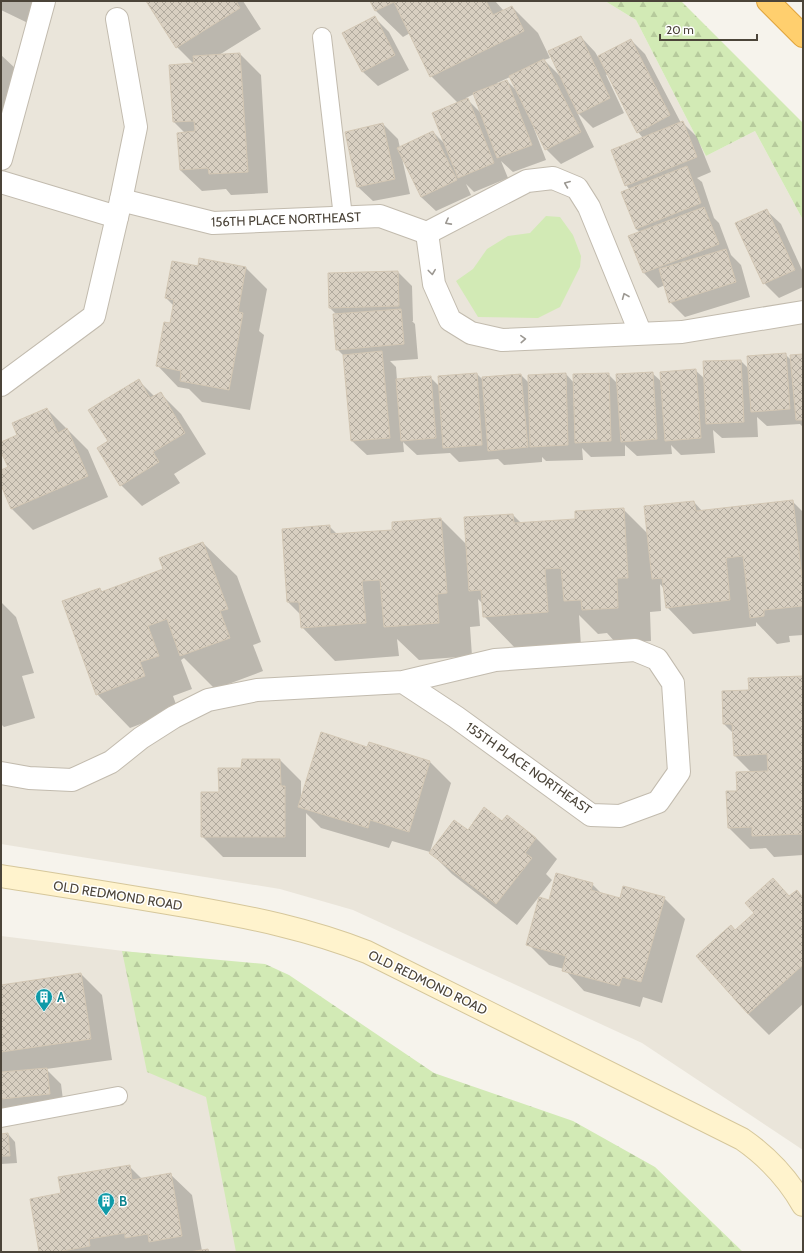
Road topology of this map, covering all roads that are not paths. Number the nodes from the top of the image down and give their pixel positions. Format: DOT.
graph roads {
  1 [pos="44,1"];
  2 [pos="768,1"];
  3 [pos="117,19"];
  4 [pos="803,36"];
  5 [pos="322,37"];
  6 [pos="1,159"];
  7 [pos="1,182"];
  8 [pos="119,209"];
  9 [pos="343,217"];
  10 [pos="427,233"];
  11 [pos="803,312"];
  12 [pos="640,332"];
  13 [pos="1,385"];
  14 [pos="403,682"];
  15 [pos="1,773"];
  16 [pos="1,876"];
  17 [pos="118,1096"];
  18 [pos="1,1118"];
  19 [pos="803,1205"];
  1 -- 6 [label="street"];
  2 -- 4 [label="highway"];
  3 -- 8 [label="street"];
  5 -- 9 [label="lane"];
  7 -- 8 [label="street, 156TH PLACE NORTHEAST"];
  8 -- 9 [label="street, 156TH PLACE NORTHEAST"];
  8 -- 13 [label="street"];
  9 -- 10 [label="street, 156TH PLACE NORTHEAST"];
  10 -- 12 [label="street, one-way"];
  12 -- 10 [label="street, one-way"];
  11 -- 12 [label="street"];
  14 -- 14 [label="street, 155TH PLACE NORTHEAST"];
  14 -- 15 [label="street, 155TH PLACE NORTHEAST"];
  16 -- 19 [label="main road, OLD REDMOND ROAD"];
  17 -- 18 [label="lane"];
}
